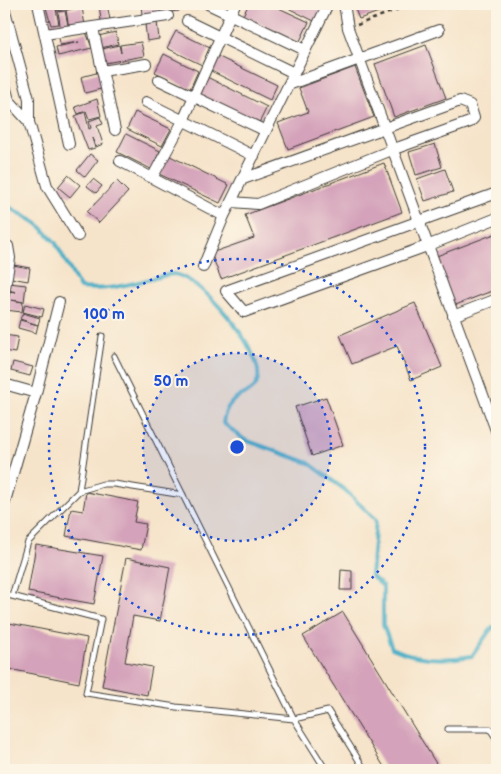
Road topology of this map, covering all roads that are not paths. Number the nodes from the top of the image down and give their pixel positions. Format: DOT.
graph roads {
  1 [pos="38,4"];
  2 [pos="208,4"];
  3 [pos="328,4"];
  4 [pos="344,4"];
  5 [pos="4,7"];
  6 [pos="233,8"];
  7 [pos="168,16"];
  8 [pos="187,21"];
  9 [pos="93,28"];
  10 [pos="439,30"];
  11 [pos="45,34"];
  12 [pos="220,38"];
  13 [pos="305,50"];
  14 [pos="360,60"];
  15 [pos="146,64"];
  16 [pos="102,71"];
  17 [pos="294,73"];
  18 [pos="159,80"];
  19 [pos="4,82"];
  20 [pos="288,86"];
  21 [pos="193,96"];
  22 [pos="146,102"];
  23 [pos="183,121"];
  24 [pos="29,122"];
  25 [pos="385,126"];
  26 [pos="115,130"];
  27 [pos="266,131"];
  28 [pos="69,144"];
  29 [pos="394,149"];
  30 [pos="254,156"];
  31 [pos="120,161"];
  32 [pos="152,178"];
  33 [pos="242,179"];
  34 [pos="497,193"];
  35 [pos="232,202"];
  36 [pos="224,216"];
  37 [pos="497,218"];
  38 [pos="421,221"];
  39 [pos="78,236"];
  40 [pos="4,245"];
  41 [pos="427,246"];
  42 [pos="203,267"];
  43 [pos="4,294"];
  44 [pos="497,299"];
  45 [pos="59,302"];
  46 [pos="454,316"];
  47 [pos="102,336"];
  48 [pos="114,356"];
  49 [pos="4,384"];
  50 [pos="36,393"];
  51 [pos="497,433"];
  52 [pos="79,491"];
  53 [pos="183,495"];
  54 [pos="5,498"];
  55 [pos="4,594"];
  56 [pos="12,596"];
  57 [pos="294,719"];
  58 [pos="448,729"];
  59 [pos="497,739"];
  60 [pos="326,770"];
  61 [pos="365,770"];
  1 -- 11 [label="street"];
  2 -- 6 [label="street"];
  3 -- 13 [label="street"];
  4 -- 14 [label="street"];
  5 -- 24 [label="street"];
  6 -- 12 [label="street"];
  6 -- 13 [label="street"];
  7 -- 9 [label="street"];
  8 -- 12 [label="street"];
  9 -- 11 [label="street"];
  9 -- 16 [label="street"];
  10 -- 14 [label="street"];
  11 -- 28 [label="street"];
  12 -- 17 [label="street"];
  12 -- 21 [label="street"];
  13 -- 17 [label="street"];
  14 -- 20 [label="street"];
  14 -- 25 [label="street"];
  15 -- 16 [label="street"];
  16 -- 26 [label="street"];
  17 -- 20 [label="street"];
  18 -- 21 [label="street"];
  19 -- 24 [label="street"];
  20 -- 27 [label="street"];
  21 -- 23 [label="street"];
  21 -- 27 [label="street"];
  22 -- 23 [label="street"];
  23 -- 30 [label="street"];
  23 -- 32 [label="street"];
  24 -- 39 [label="street"];
  25 -- 29 [label="street"];
  25 -- 29 [label="street"];
  25 -- 33 [label="street"];
  27 -- 30 [label="street"];
  29 -- 35 [label="street"];
  29 -- 38 [label="street"];
  30 -- 33 [label="street"];
  31 -- 32 [label="street"];
  32 -- 36 [label="street"];
  33 -- 35 [label="street"];
  34 -- 38 [label="street"];
  35 -- 36 [label="street"];
  36 -- 42 [label="street"];
  37 -- 41 [label="street"];
  38 -- 41 [label="street"];
  38 -- 41 [label="street"];
  40 -- 43 [label="street"];
  41 -- 46 [label="street"];
  44 -- 46 [label="street"];
  45 -- 50 [label="street"];
  46 -- 51 [label="street"];
  47 -- 52 [label="lane"];
  48 -- 53 [label="lane"];
  49 -- 50 [label="street"];
  50 -- 54 [label="street"];
  52 -- 53 [label="lane"];
  52 -- 56 [label="lane"];
  53 -- 57 [label="lane"];
  55 -- 56 [label="lane"];
  56 -- 57 [label="lane"];
  57 -- 60 [label="lane"];
  57 -- 61 [label="lane"];
  58 -- 59 [label="lane"];
}
